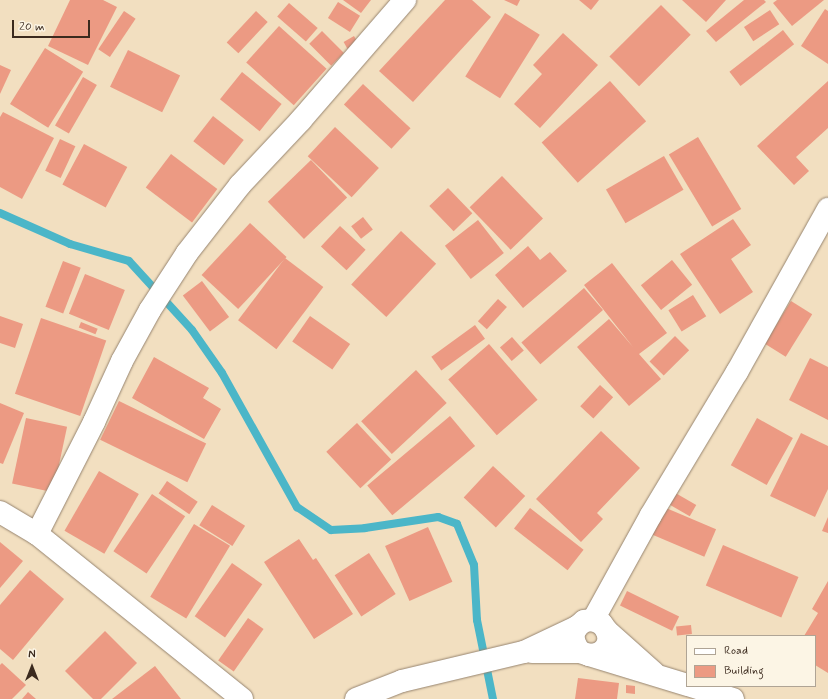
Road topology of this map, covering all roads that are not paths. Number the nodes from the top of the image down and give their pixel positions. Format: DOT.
graph roads {
  1 [pos="405,0"];
  2 [pos="828,209"];
  3 [pos="0,512"];
  4 [pos="37,534"];
  5 [pos="592,626"];
  6 [pos="518,653"];
  7 [pos="584,653"];
  8 [pos="657,675"];
  9 [pos="686,685"];
  10 [pos="695,687"];
  11 [pos="242,699"];
  12 [pos="356,699"];
  13 [pos="733,699"];
  1 -- 4 [label="street"];
  2 -- 5 [label="street"];
  3 -- 4 [label="street"];
  4 -- 11 [label="street"];
  5 -- 6 [label="street"];
  5 -- 7 [label="street"];
  5 -- 7 [label="street"];
  5 -- 8 [label="street"];
  6 -- 7 [label="street"];
  6 -- 12 [label="street"];
  7 -- 8 [label="street"];
  8 -- 9 [label="street"];
  10 -- 13 [label="street"];
}
